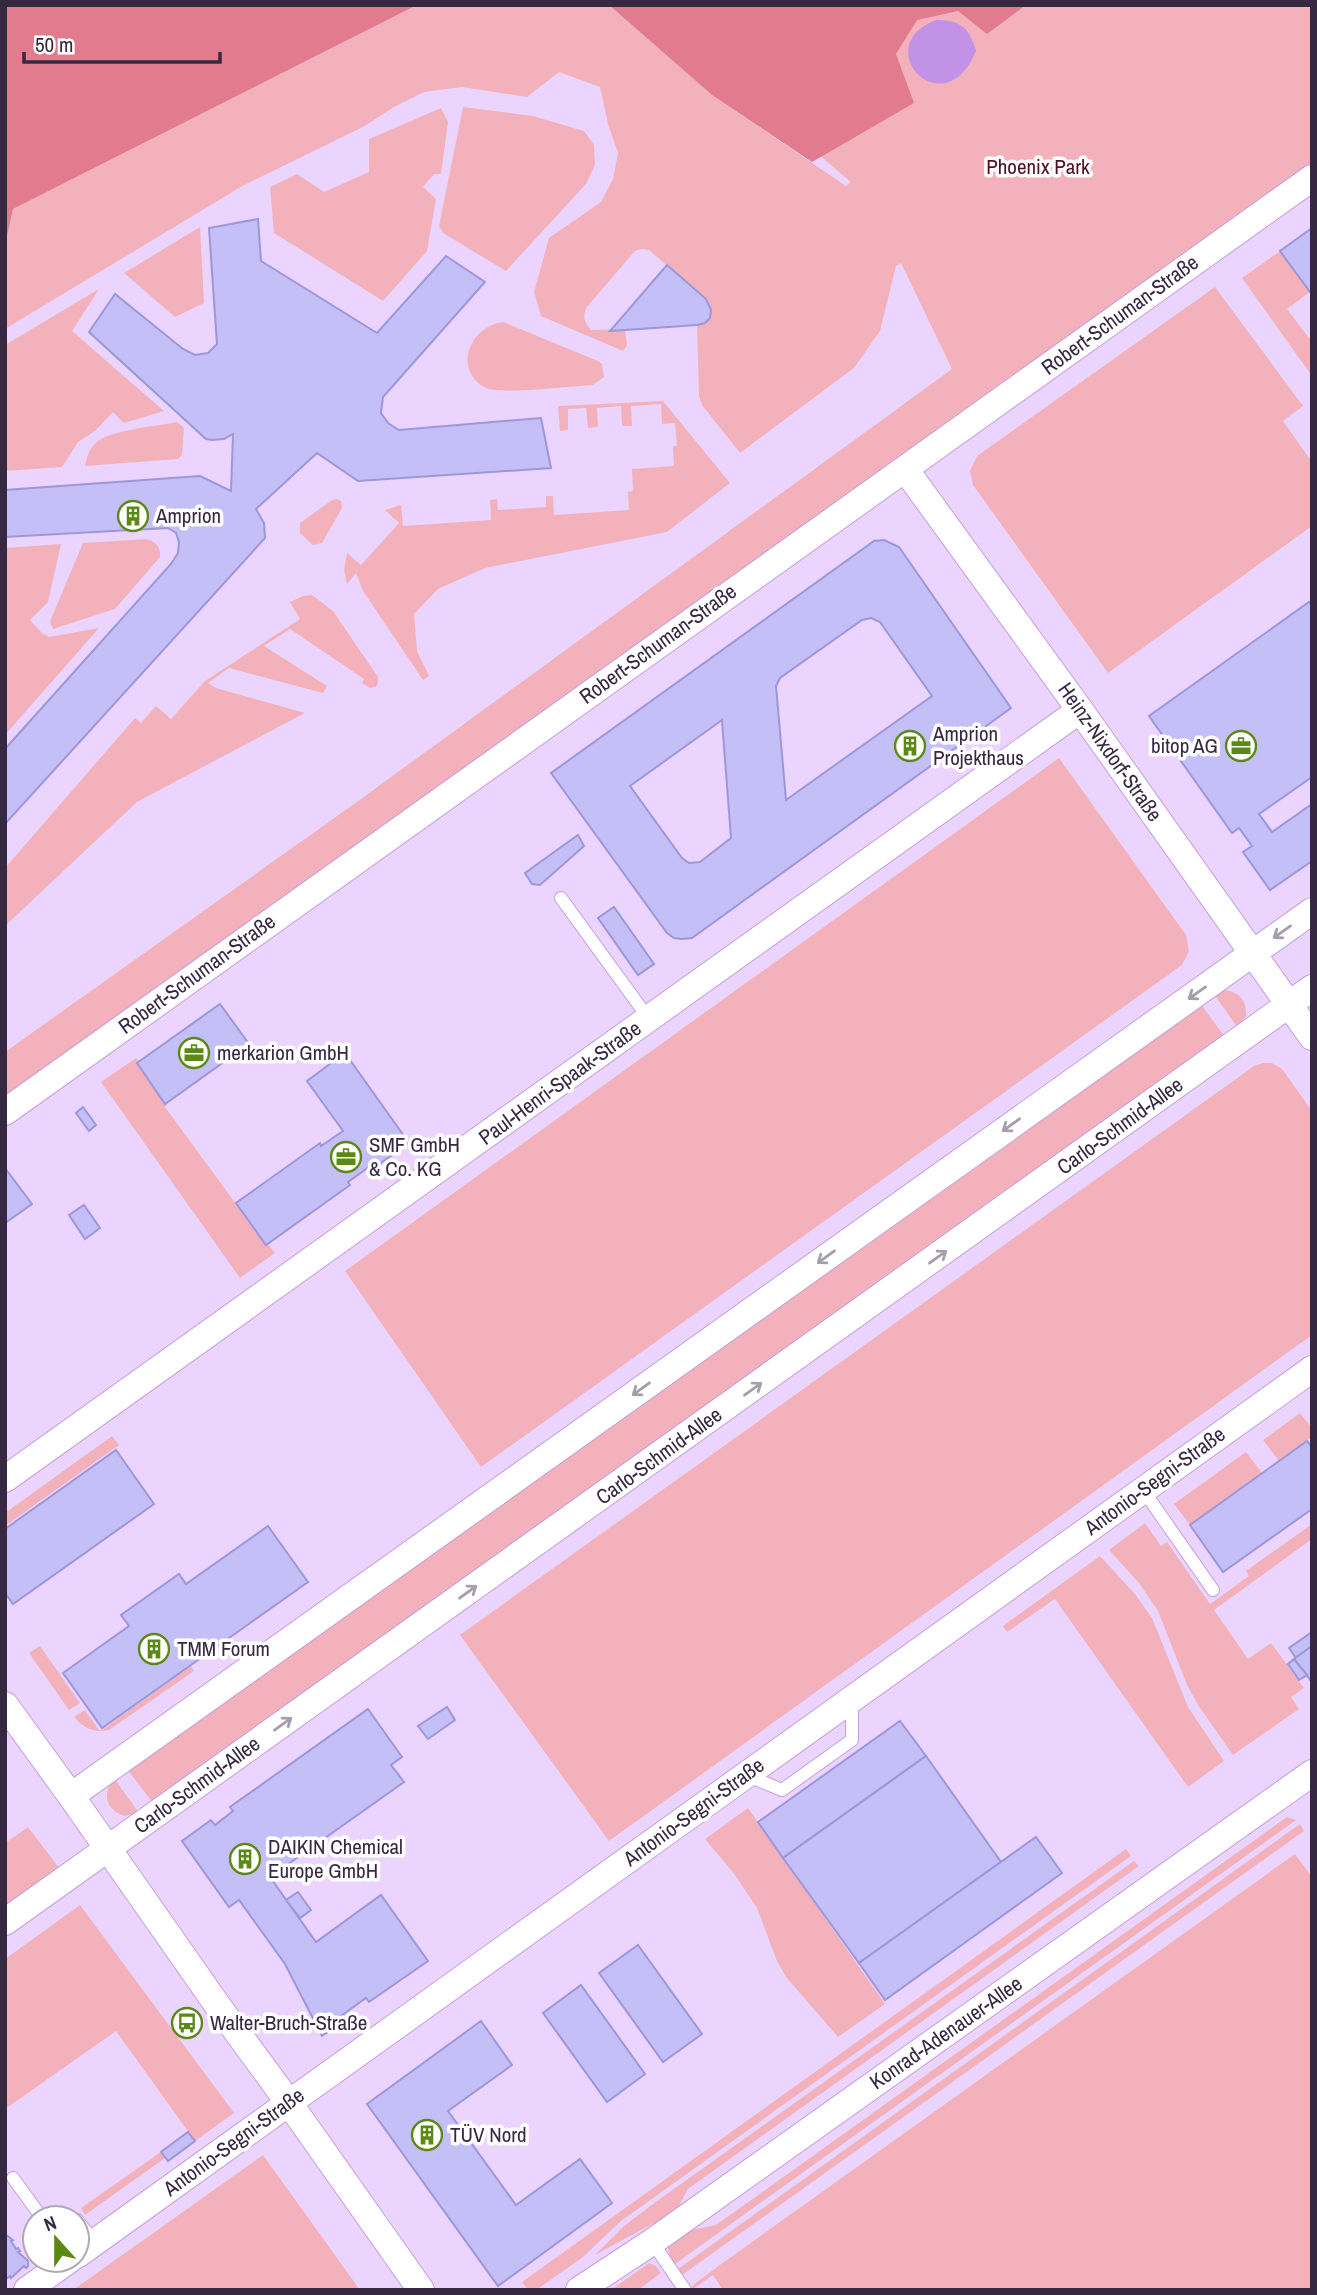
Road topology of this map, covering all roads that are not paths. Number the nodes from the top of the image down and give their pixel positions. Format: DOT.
graph roads {
  1 [pos="1312,178"];
  2 [pos="905,468"];
  3 [pos="1080,710"];
  4 [pos="561,898"];
  5 [pos="1312,911"];
  6 [pos="1252,953"];
  7 [pos="1312,988"];
  8 [pos="1289,1005"];
  9 [pos="649,1019"];
  10 [pos="1312,1037"];
  11 [pos="5,1112"];
  12 [pos="1312,1369"];
  13 [pos="5,1479"];
  14 [pos="1143,1490"];
  15 [pos="1213,1590"];
  16 [pos="5,1705"];
  17 [pos="1312,1773"];
  18 [pos="71,1796"];
  19 [pos="108,1849"];
  20 [pos="5,1922"];
  21 [pos="289,2102"];
  22 [pos="13,2178"];
  23 [pos="32,2204"];
  24 [pos="652,2242"];
  25 [pos="91,2244"];
  26 [pos="49,2274"];
  27 [pos="27,2290"];
  28 [pos="421,2290"];
  29 [pos="579,2290"];
  30 [pos="685,2290"];
  1 -- 2 [label="street, Robert-Schuman-Straße"];
  2 -- 3 [label="street, Heinz-Nixdorf-Straße"];
  2 -- 11 [label="street, Robert-Schuman-Straße"];
  3 -- 6 [label="street, Heinz-Nixdorf-Straße"];
  3 -- 9 [label="street, Paul-Henri-Spaak-Straße"];
  4 -- 9 [label="lane"];
  5 -- 6 [label="street, one-way"];
  6 -- 8 [label="street, Heinz-Nixdorf-Straße"];
  6 -- 18 [label="street, one-way"];
  7 -- 8 [label="street, Carlo-Schmid-Allee"];
  8 -- 10 [label="street, Heinz-Nixdorf-Straße"];
  19 -- 8 [label="street, Carlo-Schmid-Allee, one-way"];
  9 -- 13 [label="street, Paul-Henri-Spaak-Straße"];
  12 -- 14 [label="street, Antonio-Segni-Straße"];
  14 -- 15 [label="lane"];
  14 -- 21 [label="street, Antonio-Segni-Straße"];
  16 -- 18 [label="street"];
  17 -- 24 [label="street, Konrad-Adenauer-Allee"];
  18 -- 19 [label="street"];
  19 -- 20 [label="street, Carlo-Schmid-Allee"];
  19 -- 21 [label="street"];
  21 -- 25 [label="street, Antonio-Segni-Straße"];
  21 -- 28 [label="street"];
  22 -- 23 [label="lane"];
  24 -- 29 [label="street, Konrad-Adenauer-Allee"];
  24 -- 30 [label="lane"];
  26 -- 27 [label="street"];
}
